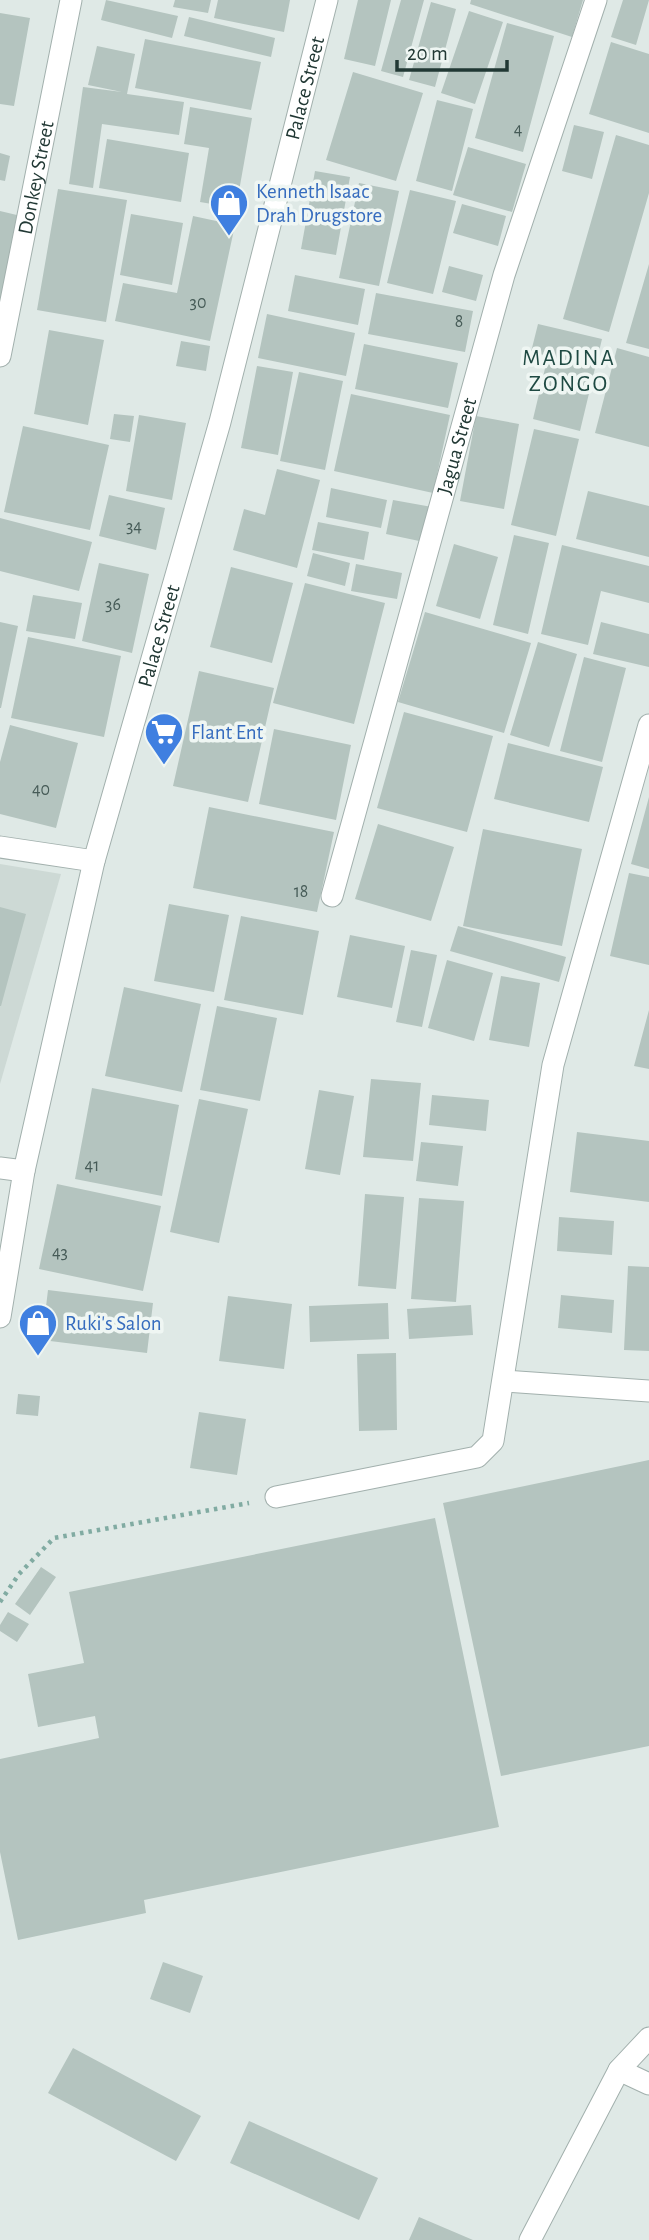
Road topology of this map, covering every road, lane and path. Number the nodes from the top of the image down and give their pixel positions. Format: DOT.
graph roads {
  1 [pos="71,0"];
  2 [pos="327,0"];
  3 [pos="596,0"];
  4 [pos="0,356"];
  5 [pos="649,725"];
  6 [pos="0,847"];
  7 [pos="94,861"];
  8 [pos="332,896"];
  9 [pos="0,1168"];
  10 [pos="24,1171"];
  11 [pos="0,1317"];
  12 [pos="505,1381"];
  13 [pos="649,1391"];
  14 [pos="276,1497"];
  15 [pos="0,1602"];
  16 [pos="649,2038"];
  17 [pos="619,2070"];
  18 [pos="649,2084"];
  19 [pos="530,2240"];
  1 -- 4 [label="street, Donkey Street"];
  2 -- 7 [label="street, Palace Street"];
  3 -- 8 [label="street, Jagua Street"];
  5 -- 12 [label="street"];
  6 -- 7 [label="street"];
  7 -- 10 [label="street, Palace Street"];
  9 -- 10 [label="street"];
  10 -- 11 [label="street, Palace Street"];
  12 -- 13 [label="street"];
  12 -- 14 [label="street"];
  14 -- 15 [label="path"];
  16 -- 17 [label="street"];
  17 -- 18 [label="street"];
  17 -- 19 [label="street"];
}
